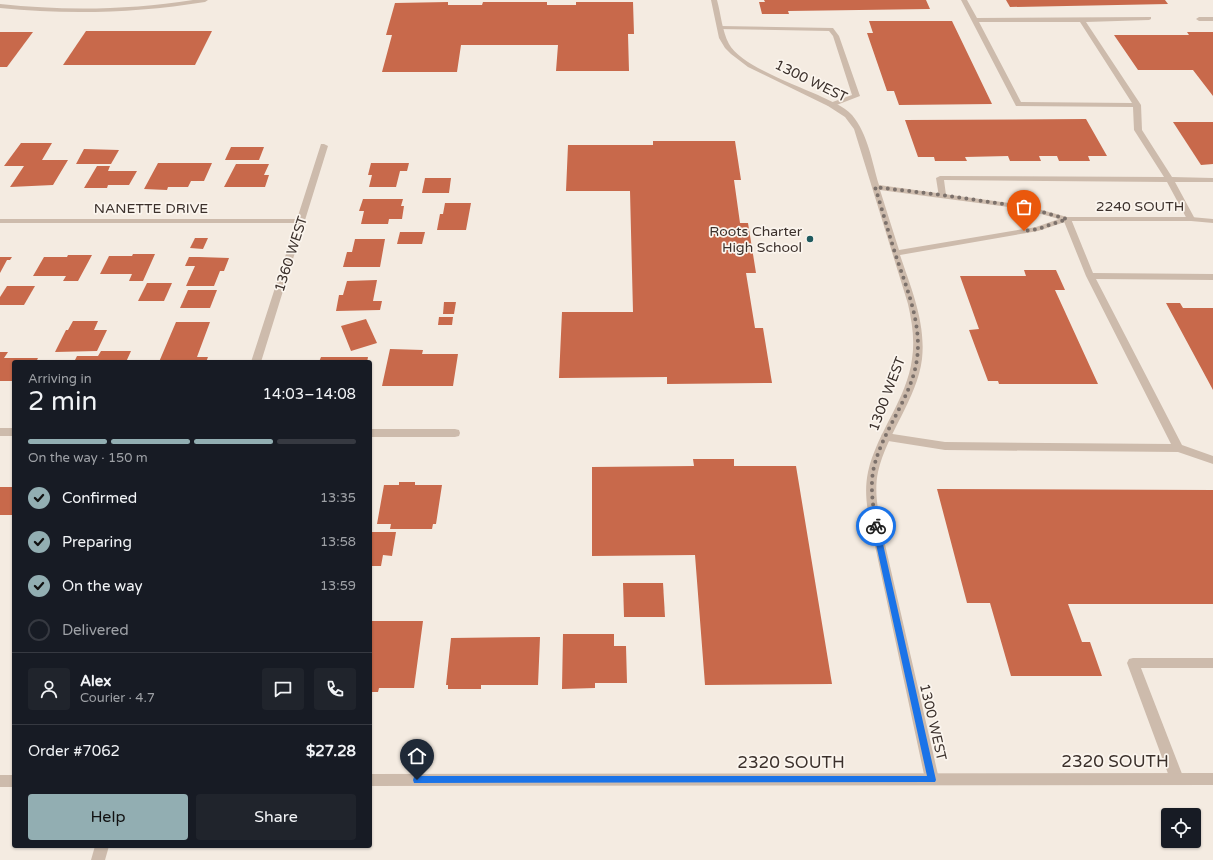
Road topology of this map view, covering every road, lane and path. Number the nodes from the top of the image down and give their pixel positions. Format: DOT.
graph roads {
  1 [pos="205,0"];
  2 [pos="714,0"];
  3 [pos="964,0"];
  4 [pos="0,6"];
  5 [pos="1150,18"];
  6 [pos="1199,19"];
  7 [pos="1213,19"];
  8 [pos="974,20"];
  9 [pos="1082,20"];
  10 [pos="720,28"];
  11 [pos="832,104"];
  12 [pos="1137,105"];
  13 [pos="324,146"];
  14 [pos="1170,180"];
  15 [pos="1213,180"];
  16 [pos="875,187"];
  17 [pos="942,195"];
  18 [pos="1067,219"];
  19 [pos="1191,220"];
  20 [pos="0,221"];
  21 [pos="302,221"];
  22 [pos="1213,221"];
  23 [pos="895,253"];
  24 [pos="1090,276"];
  25 [pos="1213,278"];
  26 [pos="257,360"];
  27 [pos="0,432"];
  28 [pos="12,432"];
  29 [pos="372,433"];
  30 [pos="455,433"];
  31 [pos="886,437"];
  32 [pos="1178,448"];
  33 [pos="1213,460"];
  34 [pos="1213,663"];
  35 [pos="1177,779"];
  36 [pos="1213,779"];
  37 [pos="372,780"];
  38 [pos="932,780"];
  39 [pos="0,781"];
  40 [pos="12,781"];
  41 [pos="101,848"];
  42 [pos="98,860"];
  1 -- 4 [label="street"];
  2 -- 10 [label="street, 1300 WEST"];
  3 -- 8 [label="street"];
  5 -- 9 [label="street"];
  6 -- 7 [label="street"];
  8 -- 9 [label="street"];
  8 -- 12 [label="street"];
  9 -- 12 [label="street"];
  10 -- 11 [label="street, 1300 WEST"];
  10 -- 11 [label="street"];
  11 -- 16 [label="street, 1300 WEST"];
  12 -- 14 [label="street"];
  13 -- 21 [label="street, 1360 WEST"];
  14 -- 15 [label="street"];
  14 -- 17 [label="street"];
  14 -- 19 [label="street"];
  16 -- 17 [label="street, 2240 SOUTH"];
  16 -- 23 [label="street, 1300 WEST"];
  17 -- 18 [label="street, 2240 SOUTH"];
  18 -- 19 [label="street, 2240 SOUTH"];
  18 -- 23 [label="street, 2240 SOUTH"];
  18 -- 24 [label="street"];
  19 -- 22 [label="street, 2240 SOUTH"];
  20 -- 21 [label="street, NANETTE DRIVE"];
  21 -- 26 [label="street, 1360 WEST"];
  23 -- 31 [label="street, 1300 WEST"];
  24 -- 25 [label="street"];
  24 -- 32 [label="street"];
  27 -- 28 [label="street"];
  29 -- 30 [label="street"];
  31 -- 32 [label="street"];
  31 -- 38 [label="street, 1300 WEST"];
  32 -- 33 [label="street"];
  34 -- 35 [label="street"];
  35 -- 36 [label="street, 2320 SOUTH"];
  35 -- 38 [label="street, 2320 SOUTH"];
  37 -- 38 [label="street, 2320 SOUTH"];
  39 -- 40 [label="street"];
  41 -- 42 [label="street"];
}
